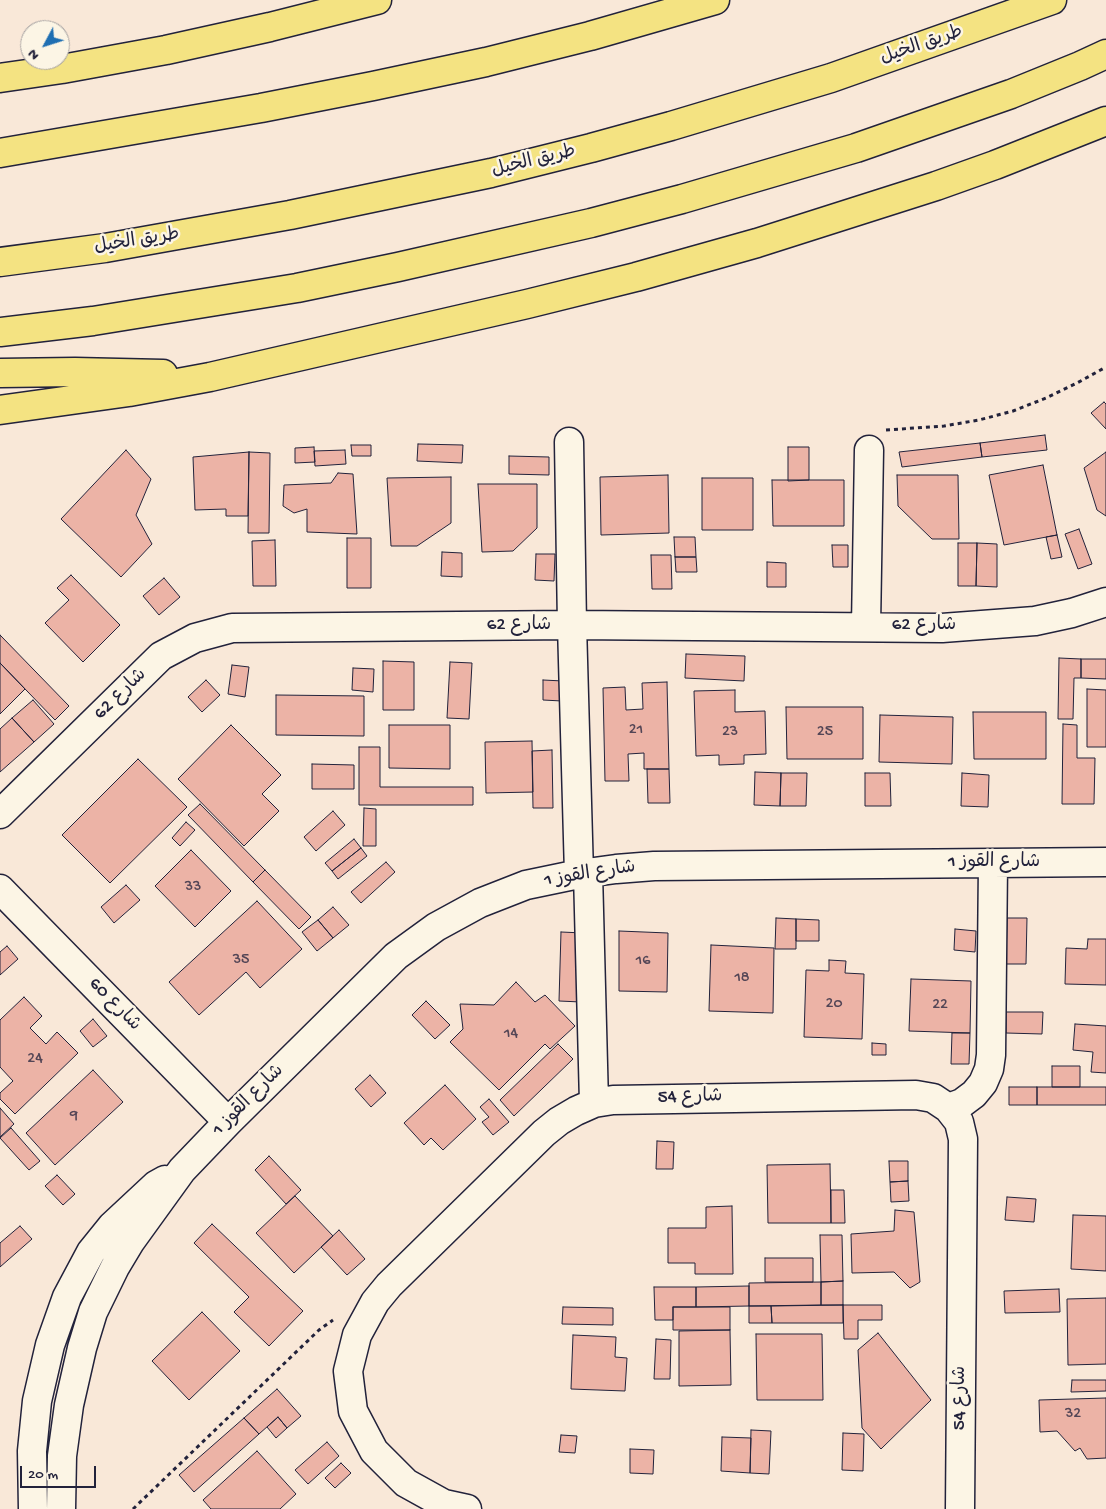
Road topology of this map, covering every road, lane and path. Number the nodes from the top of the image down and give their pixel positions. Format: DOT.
graph roads {
  1 [pos="376,0"];
  2 [pos="715,0"];
  3 [pos="1052,0"];
  4 [pos="1106,54"];
  5 [pos="0,78"];
  6 [pos="1106,121"];
  7 [pos="0,153"];
  8 [pos="0,262"];
  9 [pos="0,332"];
  10 [pos="1106,367"];
  11 [pos="0,373"];
  12 [pos="210,377"];
  13 [pos="0,410"];
  14 [pos="569,442"];
  15 [pos="870,450"];
  16 [pos="1106,602"];
  17 [pos="572,625"];
  18 [pos="866,626"];
  19 [pos="0,814"];
  20 [pos="1106,862"];
  21 [pos="993,864"];
  22 [pos="583,873"];
  23 [pos="0,889"];
  24 [pos="594,1103"];
  25 [pos="948,1108"];
  26 [pos="228,1122"];
  27 [pos="182,1170"];
  28 [pos="339,1317"];
  29 [pos="33,1509"];
  30 [pos="60,1509"];
  31 [pos="133,1509"];
  32 [pos="467,1509"];
  33 [pos="960,1509"];
  1 -- 5 [label="highway"];
  2 -- 7 [label="highway"];
  3 -- 8 [label="highway, طريق الخيل"];
  4 -- 9 [label="highway"];
  6 -- 12 [label="highway"];
  10 -- 15 [label="path"];
  11 -- 12 [label="highway"];
  12 -- 13 [label="highway"];
  14 -- 17 [label="street"];
  15 -- 18 [label="street"];
  16 -- 18 [label="street, شارع 62"];
  17 -- 18 [label="street, شارع 62"];
  17 -- 19 [label="street, شارع 62"];
  17 -- 22 [label="street"];
  20 -- 21 [label="street, شارع القوز 1"];
  21 -- 22 [label="street, شارع القوز 1"];
  21 -- 25 [label="street"];
  22 -- 24 [label="street"];
  22 -- 26 [label="street, شارع القوز 1"];
  23 -- 26 [label="street, شارع 60"];
  24 -- 25 [label="street, شارع 54"];
  24 -- 32 [label="street, شارع 54"];
  25 -- 33 [label="street, شارع 54"];
  26 -- 27 [label="street, شارع القوز 1"];
  27 -- 29 [label="street, شارع القوز 1"];
  27 -- 30 [label="street, شارع القوز 1"];
  28 -- 31 [label="path"];
}
